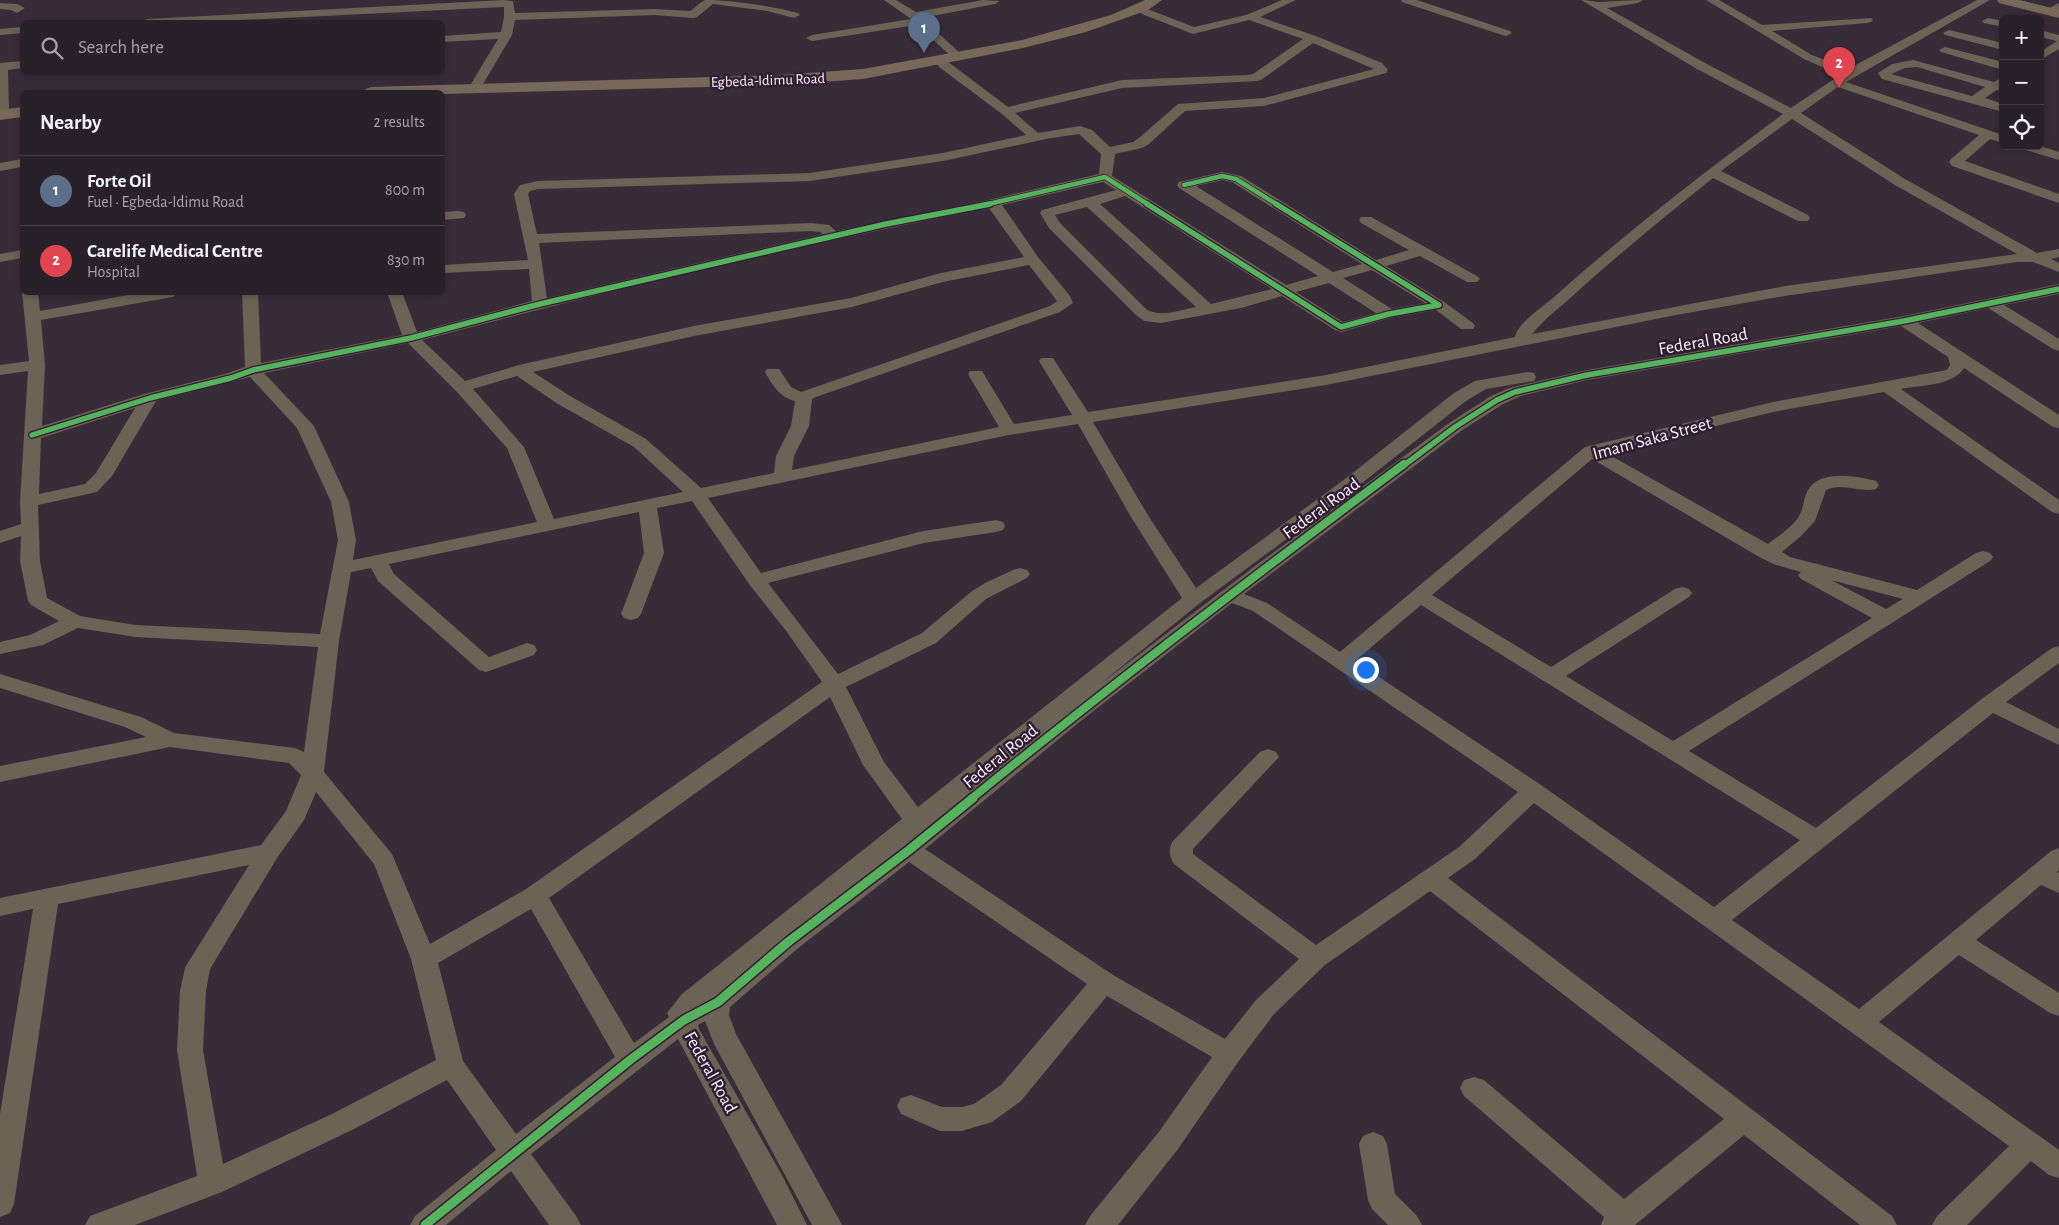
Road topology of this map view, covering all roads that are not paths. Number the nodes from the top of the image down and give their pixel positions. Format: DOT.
graph roads {
  1 [pos="608,0"];
  2 [pos="711,0"];
  3 [pos="889,0"];
  4 [pos="1166,0"];
  5 [pos="1291,0"];
  6 [pos="1406,0"];
  7 [pos="1638,0"];
  8 [pos="1711,0"];
  9 [pos="1984,0"];
  10 [pos="2004,0"];
  11 [pos="2023,0"];
  12 [pos="995,1"];
  13 [pos="509,2"];
  14 [pos="1591,3"];
  15 [pos="0,6"];
  16 [pos="1150,6"];
  17 [pos="2058,9"];
  18 [pos="17,10"];
  19 [pos="605,13"];
  20 [pos="794,15"];
  21 [pos="510,17"];
  22 [pos="1250,17"];
  23 [pos="916,18"];
  24 [pos="256,19"];
  25 [pos="220,20"];
  26 [pos="1867,20"];
  27 [pos="1988,20"];
  28 [pos="1999,23"];
  29 [pos="1759,29"];
  30 [pos="20,30"];
  31 [pos="0,32"];
  32 [pos="1506,33"];
  33 [pos="1949,33"];
  34 [pos="2044,34"];
  35 [pos="506,35"];
  36 [pos="812,38"];
  37 [pos="1312,38"];
  38 [pos="2059,38"];
  39 [pos="445,39"];
  40 [pos="2059,44"];
  41 [pos="1999,46"];
  42 [pos="1945,50"];
  43 [pos="2044,54"];
  44 [pos="958,57"];
  45 [pos="2044,58"];
  46 [pos="2059,62"];
  47 [pos="943,64"];
  48 [pos="20,65"];
  49 [pos="1999,65"];
  50 [pos="1,67"];
  51 [pos="1843,79"];
  52 [pos="1999,85"];
  53 [pos="1999,86"];
  54 [pos="474,89"];
  55 [pos="439,90"];
  56 [pos="445,95"];
  57 [pos="1974,99"];
  58 [pos="1999,107"];
  59 [pos="20,108"];
  60 [pos="1006,111"];
  61 [pos="1,112"];
  62 [pos="20,113"];
  63 [pos="1793,114"];
  64 [pos="1988,134"];
  65 [pos="1036,138"];
  66 [pos="1999,138"];
  67 [pos="2040,150"];
  68 [pos="1107,152"];
  69 [pos="2059,156"];
  70 [pos="20,163"];
  71 [pos="0,167"];
  72 [pos="1712,172"];
  73 [pos="1105,177"];
  74 [pos="1127,191"];
  75 [pos="2057,195"];
  76 [pos="1090,202"];
  77 [pos="993,203"];
  78 [pos="459,215"];
  79 [pos="445,216"];
  80 [pos="1803,218"];
  81 [pos="1366,220"];
  82 [pos="834,237"];
  83 [pos="531,239"];
  84 [pos="1422,251"];
  85 [pos="2059,253"];
  86 [pos="20,254"];
  87 [pos="0,258"];
  88 [pos="2035,258"];
  89 [pos="1033,260"];
  90 [pos="536,264"];
  91 [pos="1376,265"];
  92 [pos="2059,268"];
  93 [pos="445,269"];
  94 [pos="1330,278"];
  95 [pos="1472,279"];
  96 [pos="2059,281"];
  97 [pos="1284,290"];
  98 [pos="2059,290"];
  99 [pos="30,295"];
  100 [pos="156,295"];
  101 [pos="250,295"];
  102 [pos="395,295"];
  103 [pos="1990,303"];
  104 [pos="540,304"];
  105 [pos="1439,305"];
  106 [pos="1207,309"];
  107 [pos="1389,314"];
  108 [pos="34,317"];
  109 [pos="1904,321"];
  110 [pos="1467,326"];
  111 [pos="411,338"];
  112 [pos="1525,340"];
  113 [pos="2059,346"];
  114 [pos="1956,356"];
  115 [pos="1047,361"];
  116 [pos="37,364"];
  117 [pos="0,370"];
  118 [pos="253,370"];
  119 [pos="519,370"];
  120 [pos="773,372"];
  121 [pos="976,374"];
  122 [pos="462,387"];
  123 [pos="1888,387"];
  124 [pos="804,397"];
  125 [pos="150,398"];
  126 [pos="1082,417"];
  127 [pos="2059,423"];
  128 [pos="1009,430"];
  129 [pos="32,436"];
  130 [pos="1591,451"];
  131 [pos="1379,461"];
  132 [pos="1399,469"];
  133 [pos="782,477"];
  134 [pos="1870,485"];
  135 [pos="696,494"];
  136 [pos="29,501"];
  137 [pos="647,504"];
  138 [pos="2059,508"];
  139 [pos="548,526"];
  140 [pos="996,526"];
  141 [pos="31,527"];
  142 [pos="0,537"];
  143 [pos="1775,557"];
  144 [pos="1983,557"];
  145 [pos="378,561"];
  146 [pos="344,568"];
  147 [pos="1020,574"];
  148 [pos="756,580"];
  149 [pos="1682,594"];
  150 [pos="1230,595"];
  151 [pos="1420,596"];
  152 [pos="1920,597"];
  153 [pos="1193,599"];
  154 [pos="631,614"];
  155 [pos="1886,617"];
  156 [pos="75,621"];
  157 [pos="329,641"];
  158 [pos="0,648"];
  159 [pos="527,650"];
  160 [pos="2059,653"];
  161 [pos="1342,661"];
  162 [pos="1550,676"];
  163 [pos="0,681"];
  164 [pos="834,684"];
  165 [pos="1991,702"];
  166 [pos="2059,738"];
  167 [pos="170,740"];
  168 [pos="1672,752"];
  169 [pos="1268,757"];
  170 [pos="313,773"];
  171 [pos="0,774"];
  172 [pos="1533,790"];
  173 [pos="916,821"];
  174 [pos="1816,839"];
  175 [pos="909,850"];
  176 [pos="269,852"];
  177 [pos="2059,857"];
  178 [pos="2050,878"];
  179 [pos="1432,879"];
  180 [pos="535,895"];
  181 [pos="47,896"];
  182 [pos="0,907"];
  183 [pos="1715,920"];
  184 [pos="1957,940"];
  185 [pos="1316,958"];
  186 [pos="424,959"];
  187 [pos="1104,982"];
  188 [pos="718,1002"];
  189 [pos="2059,1006"];
  190 [pos="684,1020"];
  191 [pos="1860,1023"];
  192 [pos="1229,1054"];
  193 [pos="630,1060"];
  194 [pos="451,1066"];
  195 [pos="1474,1088"];
  196 [pos="911,1106"];
  197 [pos="1744,1119"];
  198 [pos="1373,1144"];
  199 [pos="2029,1145"];
  200 [pos="514,1152"];
  201 [pos="2059,1166"];
  202 [pos="212,1183"];
  203 [pos="0,1204"];
  204 [pos="1618,1220"];
  205 [pos="100,1225"];
  206 [pos="425,1225"];
  207 [pos="566,1225"];
  208 [pos="792,1225"];
  209 [pos="826,1225"];
  210 [pos="1100,1225"];
  211 [pos="1407,1225"];
  212 [pos="1882,1225"];
  213 [pos="1947,1225"];
  1 -- 19 [label="street"];
  2 -- 19 [label="street"];
  2 -- 20 [label="street"];
  3 -- 23 [label="street"];
  4 -- 16 [label="main road, Egbeda-Idimu Road"];
  5 -- 22 [label="street"];
  6 -- 32 [label="street"];
  7 -- 14 [label="street"];
  8 -- 29 [label="street"];
  9 -- 51 [label="street"];
  10 -- 17 [label="main road"];
  11 -- 17 [label="main road"];
  12 -- 23 [label="street"];
  13 -- 21 [label="street"];
  13 -- 24 [label="street"];
  14 -- 63 [label="street"];
  15 -- 18 [label="street"];
  16 -- 22 [label="street"];
  16 -- 44 [label="main road, Egbeda-Idimu Road"];
  16 -- 47 [label="main road, Egbeda-Idimu Road"];
  19 -- 21 [label="street"];
  21 -- 35 [label="street"];
  22 -- 37 [label="street"];
  23 -- 36 [label="street"];
  23 -- 44 [label="street"];
  24 -- 25 [label="street"];
  26 -- 29 [label="street"];
  27 -- 28 [label="street"];
  29 -- 51 [label="street"];
  30 -- 31 [label="street"];
  33 -- 41 [label="street"];
  34 -- 38 [label="street"];
  35 -- 39 [label="street"];
  35 -- 54 [label="street"];
  37 -- 60 [label="street"];
  37 -- 68 [label="street"];
  40 -- 43 [label="street"];
  42 -- 49 [label="street"];
  44 -- 54 [label="main road, Egbeda-Idimu Road"];
  45 -- 46 [label="street"];
  47 -- 56 [label="main road, Egbeda-Idimu Road"];
  47 -- 60 [label="street"];
  48 -- 50 [label="street"];
  50 -- 61 [label="street"];
  51 -- 63 [label="street"];
  51 -- 64 [label="street"];
  52 -- 57 [label="street"];
  53 -- 57 [label="street"];
  54 -- 55 [label="main road, Egbeda-Idimu Road"];
  57 -- 58 [label="street"];
  59 -- 61 [label="main road"];
  60 -- 65 [label="street"];
  61 -- 62 [label="main road"];
  63 -- 72 [label="street"];
  63 -- 88 [label="street"];
  64 -- 66 [label="street"];
  64 -- 75 [label="street"];
  65 -- 68 [label="street"];
  65 -- 83 [label="street"];
  67 -- 69 [label="street"];
  68 -- 73 [label="street"];
  70 -- 71 [label="street"];
  72 -- 80 [label="street"];
  72 -- 112 [label="street"];
  73 -- 74 [label="street"];
  73 -- 77 [label="street"];
  74 -- 76 [label="street"];
  74 -- 97 [label="street"];
  76 -- 106 [label="street"];
  76 -- 106 [label="street"];
  77 -- 82 [label="street"];
  77 -- 89 [label="street"];
  78 -- 79 [label="street"];
  81 -- 84 [label="street"];
  82 -- 83 [label="street"];
  82 -- 104 [label="street"];
  83 -- 90 [label="street"];
  84 -- 91 [label="street"];
  84 -- 95 [label="street"];
  85 -- 88 [label="street"];
  86 -- 87 [label="street"];
  88 -- 92 [label="street"];
  88 -- 112 [label="street"];
  89 -- 119 [label="street"];
  89 -- 124 [label="street"];
  90 -- 93 [label="street"];
  90 -- 104 [label="street"];
  91 -- 94 [label="street"];
  91 -- 94 [label="street"];
  91 -- 105 [label="street"];
  94 -- 97 [label="street"];
  94 -- 107 [label="street"];
  96 -- 131 [label="street, Federal Road"];
  97 -- 106 [label="street"];
  97 -- 107 [label="street"];
  98 -- 103 [label="street, Federal Road"];
  99 -- 108 [label="street"];
  100 -- 108 [label="street"];
  101 -- 118 [label="street"];
  102 -- 111 [label="street"];
  103 -- 109 [label="street, Federal Road"];
  103 -- 113 [label="street"];
  104 -- 111 [label="street"];
  105 -- 107 [label="street"];
  105 -- 110 [label="street"];
  108 -- 116 [label="street"];
  109 -- 114 [label="street"];
  109 -- 132 [label="street, Federal Road"];
  111 -- 118 [label="street"];
  111 -- 122 [label="street"];
  112 -- 126 [label="street"];
  114 -- 123 [label="street, Imam Saka Street"];
  114 -- 127 [label="street"];
  115 -- 126 [label="street"];
  116 -- 117 [label="street"];
  116 -- 129 [label="street"];
  118 -- 125 [label="street"];
  118 -- 146 [label="street"];
  119 -- 122 [label="street"];
  119 -- 135 [label="street"];
  120 -- 124 [label="street"];
  121 -- 128 [label="street"];
  122 -- 139 [label="street"];
  123 -- 130 [label="street, Imam Saka Street"];
  123 -- 138 [label="street"];
  124 -- 133 [label="street"];
  125 -- 129 [label="street"];
  125 -- 136 [label="street"];
  126 -- 128 [label="street"];
  126 -- 153 [label="street"];
  128 -- 133 [label="street"];
  129 -- 136 [label="street"];
  130 -- 143 [label="street"];
  130 -- 151 [label="street, Imam Saka Street"];
  131 -- 132 [label="street"];
  131 -- 153 [label="street, Federal Road"];
  132 -- 150 [label="street, Federal Road"];
  133 -- 135 [label="street"];
  134 -- 143 [label="street"];
  135 -- 137 [label="street"];
  135 -- 148 [label="street"];
  136 -- 141 [label="street"];
  137 -- 139 [label="street"];
  137 -- 154 [label="street"];
  139 -- 145 [label="street"];
  140 -- 148 [label="street"];
  141 -- 142 [label="street"];
  141 -- 156 [label="street"];
  143 -- 152 [label="street"];
  143 -- 155 [label="street"];
  144 -- 152 [label="street"];
  145 -- 146 [label="street"];
  145 -- 159 [label="street"];
  146 -- 157 [label="street"];
  147 -- 164 [label="street"];
  148 -- 164 [label="street"];
  149 -- 162 [label="street"];
  150 -- 161 [label="street"];
  150 -- 175 [label="street, Federal Road"];
  151 -- 161 [label="street, Imam Saka Street"];
  151 -- 162 [label="street"];
  152 -- 155 [label="street"];
  153 -- 173 [label="street, Federal Road"];
  155 -- 168 [label="street"];
  156 -- 157 [label="street"];
  156 -- 158 [label="street"];
  157 -- 170 [label="street"];
  160 -- 165 [label="street"];
  161 -- 172 [label="street"];
  162 -- 168 [label="street"];
  163 -- 167 [label="street"];
  164 -- 173 [label="street"];
  164 -- 180 [label="street"];
  165 -- 166 [label="street"];
  165 -- 174 [label="street"];
  167 -- 170 [label="street"];
  167 -- 171 [label="street"];
  168 -- 174 [label="street"];
  169 -- 185 [label="street"];
  170 -- 176 [label="street"];
  170 -- 186 [label="street"];
  172 -- 179 [label="street"];
  172 -- 183 [label="street"];
  173 -- 190 [label="street, Federal Road"];
  174 -- 183 [label="street"];
  175 -- 187 [label="street"];
  175 -- 188 [label="street, Federal Road"];
  176 -- 181 [label="street"];
  176 -- 202 [label="street"];
  177 -- 178 [label="street"];
  178 -- 184 [label="street"];
  179 -- 185 [label="street"];
  179 -- 197 [label="street"];
  180 -- 186 [label="street"];
  180 -- 193 [label="street"];
  181 -- 182 [label="street"];
  181 -- 203 [label="street"];
  183 -- 191 [label="street"];
  184 -- 189 [label="street"];
  184 -- 191 [label="street"];
  185 -- 192 [label="street"];
  186 -- 194 [label="street"];
  187 -- 192 [label="street"];
  187 -- 196 [label="street"];
  188 -- 190 [label="street"];
  188 -- 209 [label="street, Federal Road"];
  190 -- 193 [label="street"];
  190 -- 208 [label="street, Federal Road"];
  191 -- 199 [label="street"];
  192 -- 210 [label="street"];
  193 -- 200 [label="street"];
  194 -- 200 [label="street"];
  194 -- 202 [label="street"];
  195 -- 204 [label="street"];
  197 -- 204 [label="street"];
  197 -- 212 [label="street"];
  198 -- 211 [label="street"];
  199 -- 201 [label="street"];
  199 -- 213 [label="street"];
  200 -- 206 [label="street"];
  200 -- 207 [label="street"];
  202 -- 205 [label="street"];
}
